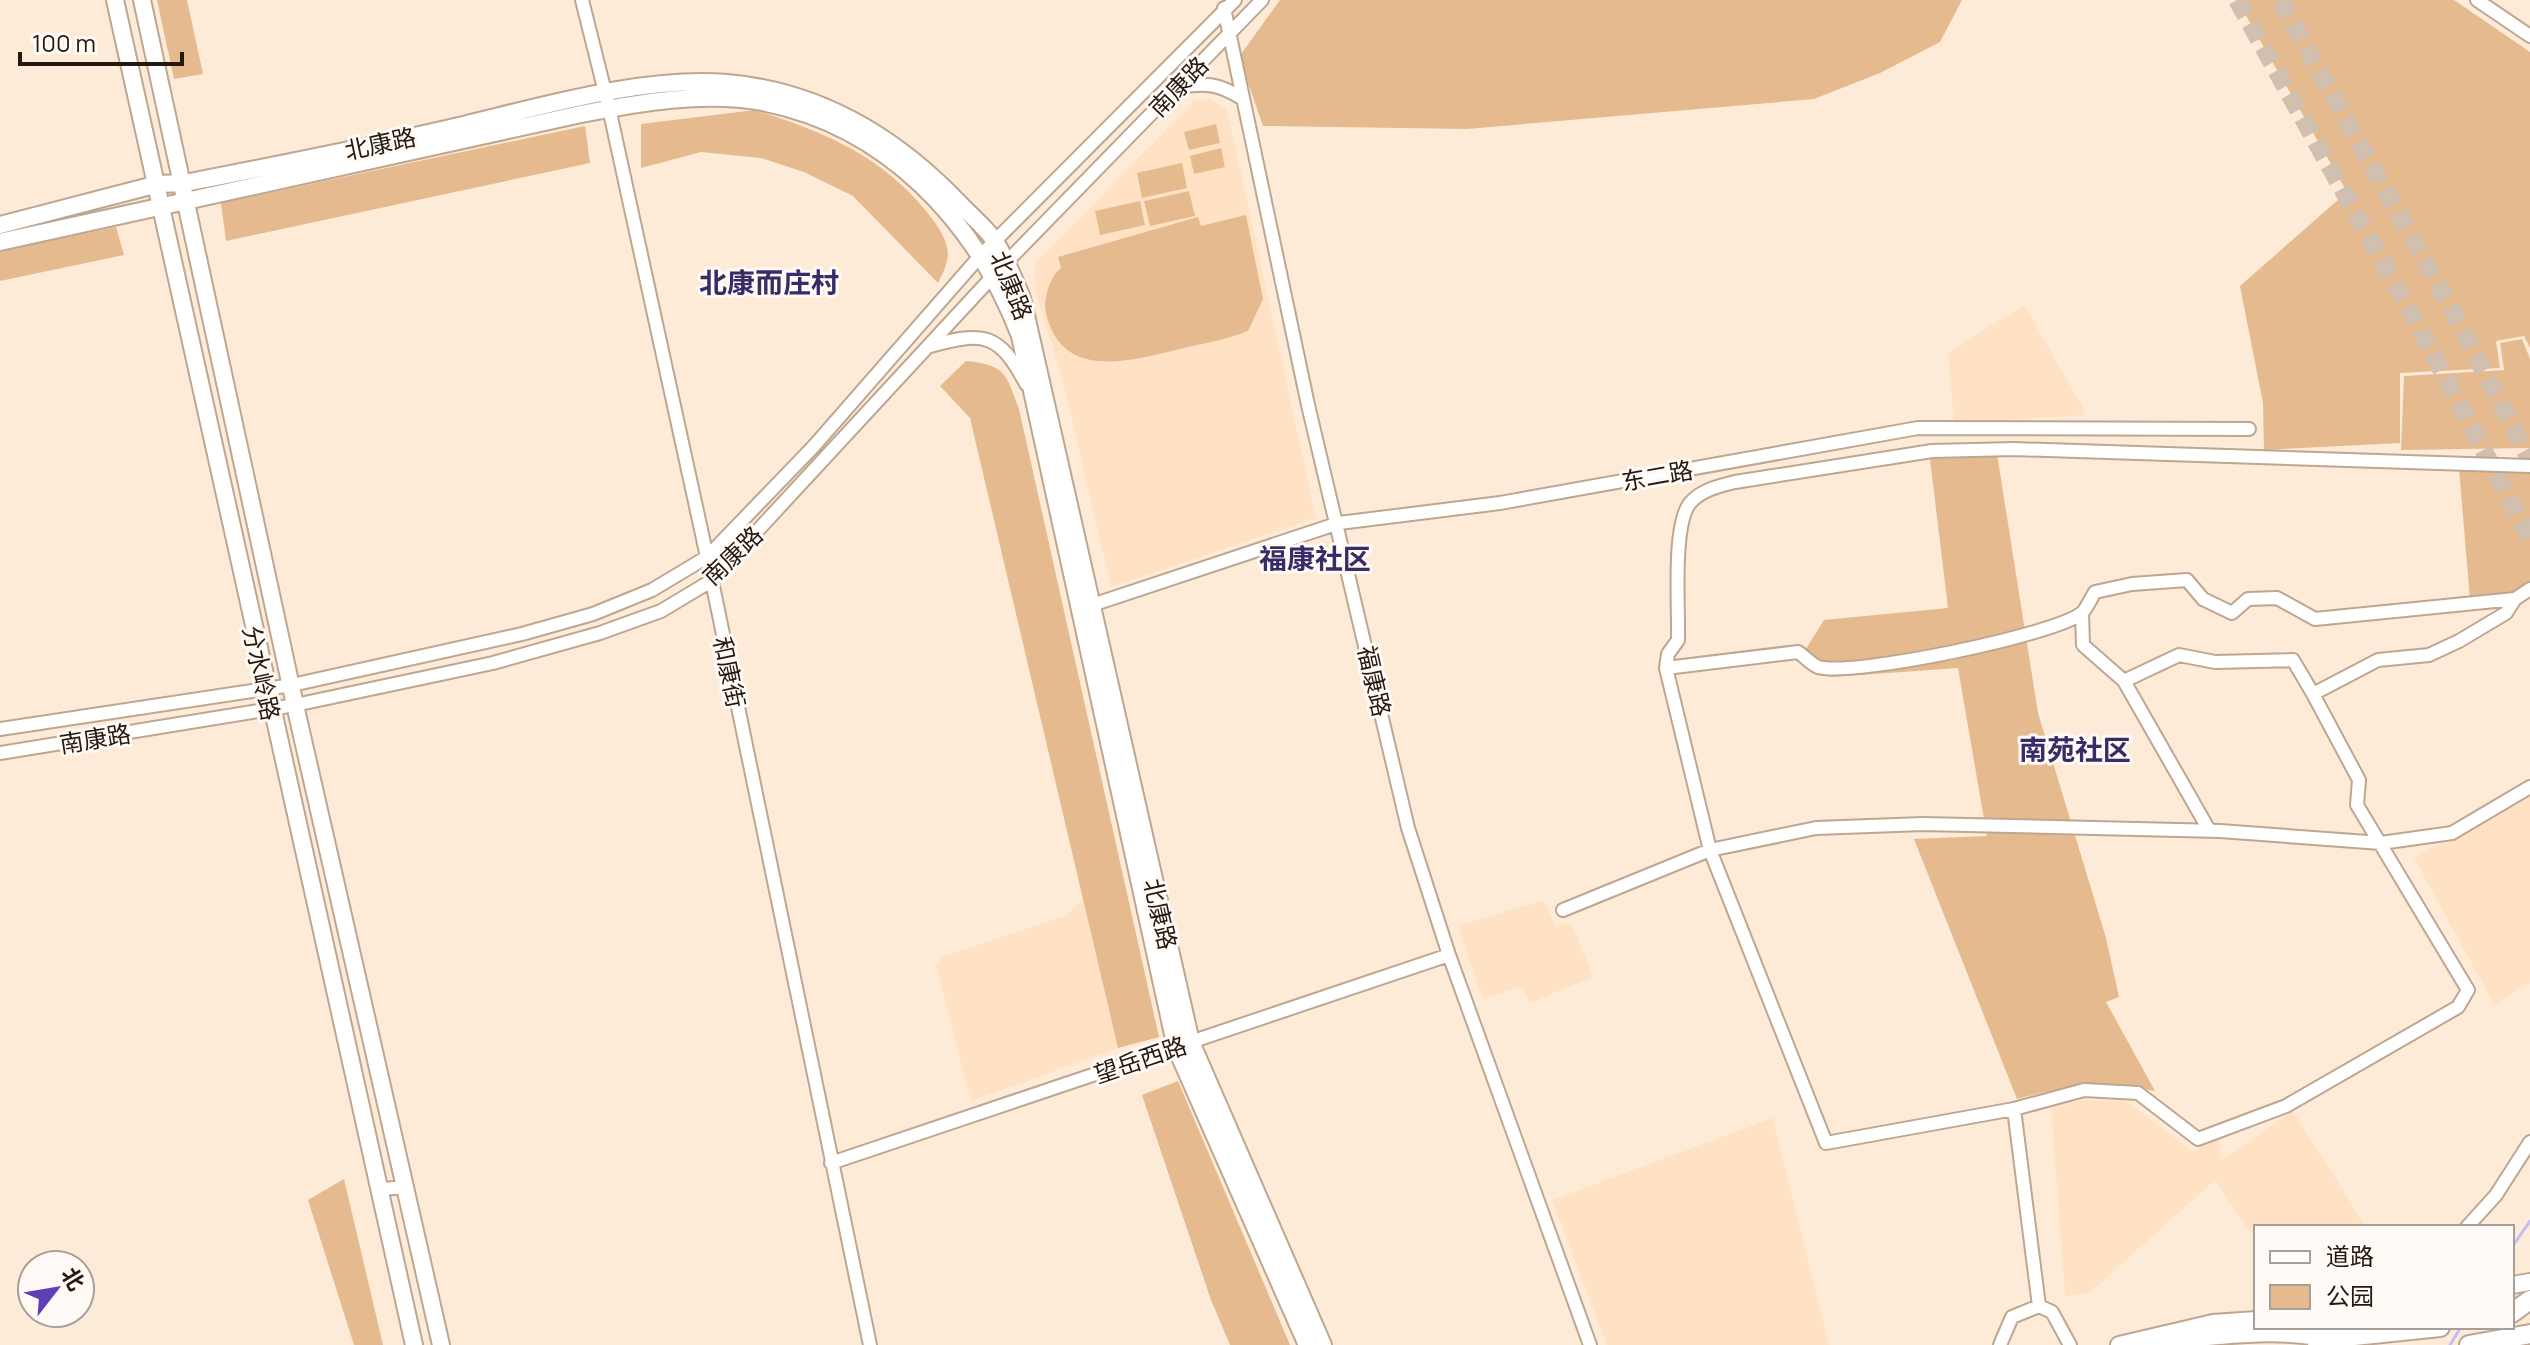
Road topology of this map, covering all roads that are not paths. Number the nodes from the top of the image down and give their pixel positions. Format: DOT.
graph roads {
  1 [pos="115,0"];
  2 [pos="142,0"];
  3 [pos="582,0"];
  4 [pos="1235,0"];
  5 [pos="2477,0"];
  6 [pos="1257,2"];
  7 [pos="1223,5"];
  8 [pos="1228,36"];
  9 [pos="2530,36"];
  10 [pos="1174,88"];
  11 [pos="1243,99"];
  12 [pos="607,100"];
  13 [pos="185,183"];
  14 [pos="158,184"];
  15 [pos="185,203"];
  16 [pos="158,208"];
  17 [pos="0,225"];
  18 [pos="995,241"];
  19 [pos="0,242"];
  20 [pos="980,256"];
  21 [pos="1006,264"];
  22 [pos="993,276"];
  23 [pos="930,346"];
  24 [pos="1035,400"];
  25 [pos="2249,429"];
  26 [pos="2530,466"];
  27 [pos="1339,523"];
  28 [pos="707,557"];
  29 [pos="711,581"];
  30 [pos="2530,589"];
  31 [pos="2515,599"];
  32 [pos="1084,608"];
  33 [pos="2082,613"];
  34 [pos="1666,668"];
  35 [pos="2124,681"];
  36 [pos="292,685"];
  37 [pos="267,688"];
  38 [pos="2313,694"];
  39 [pos="295,705"];
  40 [pos="270,709"];
  41 [pos="0,729"];
  42 [pos="0,753"];
  43 [pos="2530,787"];
  44 [pos="2209,830"];
  45 [pos="2381,843"];
  46 [pos="1710,850"];
  47 [pos="1563,910"];
  48 [pos="1449,955"];
  49 [pos="1183,1045"];
  50 [pos="2014,1109"];
  51 [pos="2530,1142"];
  52 [pos="831,1163"];
  53 [pos="407,1187"];
  54 [pos="382,1189"];
  55 [pos="2469,1225"];
  56 [pos="2039,1306"];
  57 [pos="2254,1320"];
  58 [pos="2430,1329"];
  59 [pos="2530,1337"];
  60 [pos="2328,1338"];
  61 [pos="2142,1342"];
  62 [pos="414,1345"];
  63 [pos="441,1345"];
  64 [pos="870,1345"];
  65 [pos="1307,1345"];
  66 [pos="1323,1345"];
  67 [pos="1590,1345"];
  68 [pos="2000,1345"];
  69 [pos="2070,1345"];
  70 [pos="2119,1345"];
  71 [pos="2286,1345"];
  72 [pos="2469,1345"];
  73 [pos="2520,1345"];
  1 -- 14 [label="main road, 分水岭路"];
  2 -- 13 [label="main road, 分水岭路"];
  3 -- 12 [label="street, 和康街"];
  4 -- 7 [label="street, 南康路"];
  5 -- 9 [label="street"];
  6 -- 8 [label="street, 南康路"];
  7 -- 8 [label="street, 福康路"];
  7 -- 18 [label="street, 南康路"];
  8 -- 10 [label="street, 南康路"];
  8 -- 11 [label="street, 福康路"];
  10 -- 11 [label="street"];
  10 -- 21 [label="street, 南康路"];
  11 -- 27 [label="street, 福康路"];
  12 -- 13 [label="main road, 北康路"];
  12 -- 15 [label="main road, 北康路"];
  12 -- 18 [label="main road, 北康路"];
  12 -- 20 [label="main road, 北康路"];
  12 -- 28 [label="street, 和康街"];
  13 -- 14 [label="main road, 北康路"];
  13 -- 15 [label="main road, 分水岭路"];
  14 -- 16 [label="main road, 分水岭路"];
  14 -- 17 [label="main road, 北康路"];
  15 -- 16 [label="main road, 北康路"];
  15 -- 36 [label="main road, 分水岭路"];
  16 -- 19 [label="main road, 北康路"];
  16 -- 37 [label="main road, 分水岭路"];
  18 -- 20 [label="street, 南康路"];
  18 -- 21 [label="main road, 北康路"];
  20 -- 22 [label="main road, 北康路"];
  20 -- 28 [label="street, 南康路"];
  21 -- 22 [label="street, 南康路"];
  21 -- 32 [label="main road, 北康路"];
  22 -- 23 [label="street, 南康路"];
  22 -- 24 [label="main road, 北康路"];
  23 -- 24 [label="street"];
  23 -- 29 [label="street, 南康路"];
  24 -- 32 [label="main road, 北康路"];
  25 -- 27 [label="street, 东二路"];
  26 -- 34 [label="street"];
  27 -- 32 [label="street, 东二路"];
  27 -- 48 [label="street, 福康路"];
  28 -- 29 [label="street, 和康街"];
  28 -- 36 [label="street, 南康路"];
  29 -- 39 [label="street, 南康路"];
  29 -- 52 [label="street, 和康街"];
  30 -- 31 [label="street"];
  31 -- 33 [label="street"];
  31 -- 38 [label="street"];
  32 -- 49 [label="main road, 北康路"];
  33 -- 34 [label="street"];
  33 -- 35 [label="street"];
  34 -- 46 [label="street"];
  35 -- 38 [label="street"];
  35 -- 44 [label="street"];
  36 -- 37 [label="street, 南康路"];
  36 -- 39 [label="main road, 分水岭路"];
  37 -- 40 [label="main road, 分水岭路"];
  37 -- 41 [label="street, 南康路"];
  38 -- 45 [label="street"];
  39 -- 40 [label="street, 南康路"];
  39 -- 53 [label="main road, 分水岭路"];
  40 -- 42 [label="street, 南康路"];
  40 -- 54 [label="main road, 分水岭路"];
  43 -- 45 [label="street"];
  44 -- 45 [label="street"];
  44 -- 46 [label="street"];
  45 -- 50 [label="street"];
  46 -- 47 [label="street"];
  46 -- 50 [label="street"];
  48 -- 49 [label="street, 望岳西路"];
  48 -- 67 [label="street, 福康路"];
  49 -- 52 [label="street, 望岳西路"];
  49 -- 65 [label="main road, 北康路"];
  49 -- 66 [label="main road, 北康路"];
  50 -- 56 [label="street"];
  51 -- 55 [label="street"];
  52 -- 64 [label="street, 和康街"];
  53 -- 54 [label="street"];
  53 -- 63 [label="main road, 分水岭路"];
  54 -- 62 [label="main road, 分水岭路"];
  56 -- 68 [label="street"];
  56 -- 69 [label="street"];
  57 -- 61 [label="main road"];
  58 -- 60 [label="highway"];
  59 -- 72 [label="highway"];
  59 -- 73 [label="highway"];
  60 -- 61 [label="highway"];
  60 -- 71 [label="highway"];
  61 -- 70 [label="main road"];
}
